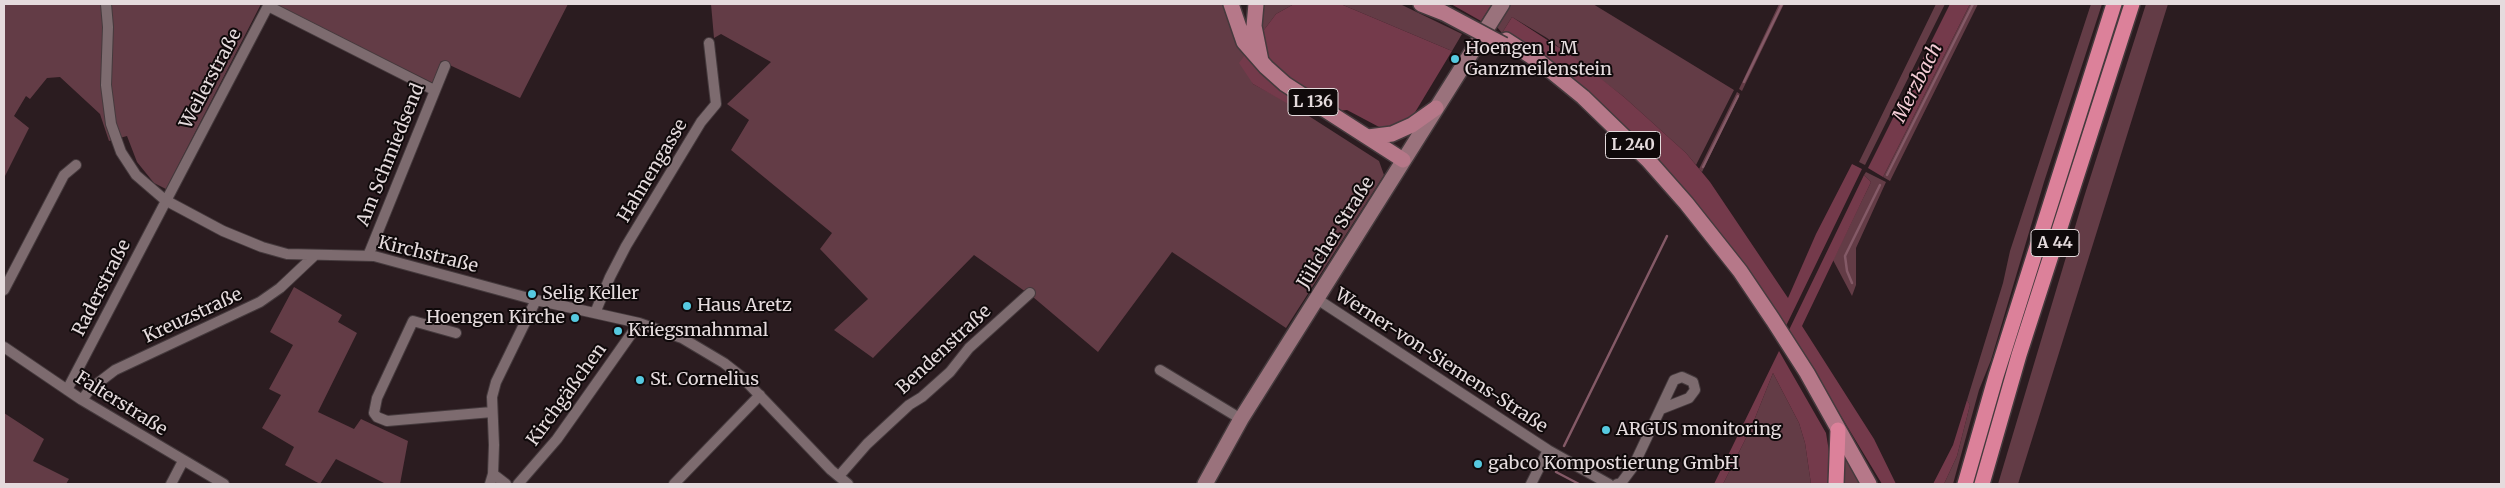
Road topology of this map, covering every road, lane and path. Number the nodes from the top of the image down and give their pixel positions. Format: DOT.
graph roads {
  1 [pos="106,4"];
  2 [pos="1231,4"];
  3 [pos="1238,4"];
  4 [pos="1256,4"];
  5 [pos="1421,4"];
  6 [pos="1502,4"];
  7 [pos="2114,4"];
  8 [pos="2132,4"];
  9 [pos="1445,8"];
  10 [pos="1238,21"];
  11 [pos="709,42"];
  12 [pos="1262,63"];
  13 [pos="445,66"];
  14 [pos="434,90"];
  15 [pos="1436,108"];
  16 [pos="1368,137"];
  17 [pos="1403,160"];
  18 [pos="76,165"];
  19 [pos="165,200"];
  20 [pos="315,255"];
  21 [pos="368,256"];
  22 [pos="4,290"];
  23 [pos="1030,293"];
  24 [pos="1317,299"];
  25 [pos="536,300"];
  26 [pos="595,313"];
  27 [pos="638,323"];
  28 [pos="456,333"];
  29 [pos="4,347"];
  30 [pos="1160,370"];
  31 [pos="1807,373"];
  32 [pos="67,390"];
  33 [pos="760,395"];
  34 [pos="82,400"];
  35 [pos="1661,409"];
  36 [pos="492,412"];
  37 [pos="1241,419"];
  38 [pos="1838,430"];
  39 [pos="1548,450"];
  40 [pos="183,461"];
  41 [pos="493,474"];
  42 [pos="839,476"];
  43 [pos="171,484"];
  44 [pos="224,484"];
  45 [pos="490,484"];
  46 [pos="506,484"];
  47 [pos="518,484"];
  48 [pos="674,484"];
  49 [pos="848,484"];
  50 [pos="1205,484"];
  51 [pos="1531,484"];
  52 [pos="1609,484"];
  53 [pos="1617,484"];
  54 [pos="1836,484"];
  55 [pos="1869,484"];
  56 [pos="1880,484"];
  57 [pos="1965,484"];
  58 [pos="1982,484"];
  1 -- 19 [label="street, Kirchstraße"];
  2 -- 10 [label="main road, L 136"];
  3 -- 10 [label="main road, L 136"];
  4 -- 12 [label="main road"];
  5 -- 9 [label="main road, L 240"];
  6 -- 15 [label="main road, Jülicher Straße"];
  7 -- 57 [label="highway, A 44"];
  8 -- 58 [label="highway, A 44"];
  9 -- 31 [label="main road, L 240"];
  10 -- 12 [label="main road, L 136"];
  11 -- 26 [label="street, Hahnengasse"];
  12 -- 16 [label="main road, L 136"];
  13 -- 14 [label="street, Am Schmiedsend"];
  14 -- 19 [label="street, Weilerstraße"];
  14 -- 21 [label="street, Am Schmiedsend"];
  15 -- 16 [label="main road"];
  15 -- 17 [label="main road, Jülicher Straße"];
  16 -- 17 [label="main road, L 136"];
  17 -- 24 [label="main road, Jülicher Straße"];
  18 -- 22 [label="street"];
  19 -- 20 [label="street, Kirchstraße"];
  19 -- 32 [label="street, Raderstraße"];
  20 -- 21 [label="street, Kirchstraße"];
  20 -- 34 [label="street, Kreuzstraße"];
  21 -- 25 [label="street, Kirchstraße"];
  23 -- 42 [label="street, Bendenstraße"];
  24 -- 37 [label="main road, Jülicher Straße"];
  24 -- 39 [label="street, Werner-von-Siemens-Straße"];
  25 -- 26 [label="street, Kirchstraße"];
  25 -- 36 [label="street"];
  26 -- 27 [label="street, Kirchstraße"];
  27 -- 33 [label="street, Kirchstraße"];
  27 -- 47 [label="street, Kirchgäßchen"];
  28 -- 36 [label="street"];
  29 -- 32 [label="street, Falterstraße"];
  30 -- 37 [label="street"];
  31 -- 38 [label="main road, L 240"];
  31 -- 56 [label="main road, L 240"];
  32 -- 34 [label="street, Falterstraße"];
  33 -- 42 [label="street, Kirchstraße"];
  33 -- 48 [label="street"];
  34 -- 40 [label="street, Falterstraße"];
  35 -- 53 [label="street"];
  36 -- 41 [label="street"];
  37 -- 50 [label="main road, Jülicher Straße"];
  38 -- 54 [label="highway"];
  38 -- 55 [label="main road, L 240"];
  39 -- 51 [label="street, Werner-von-Siemens-Straße"];
  39 -- 52 [label="street, Werner-von-Siemens-Straße"];
  40 -- 43 [label="street"];
  40 -- 44 [label="street, Falterstraße"];
  41 -- 45 [label="street"];
  41 -- 46 [label="street"];
  42 -- 49 [label="street, Kirchstraße"];
}
